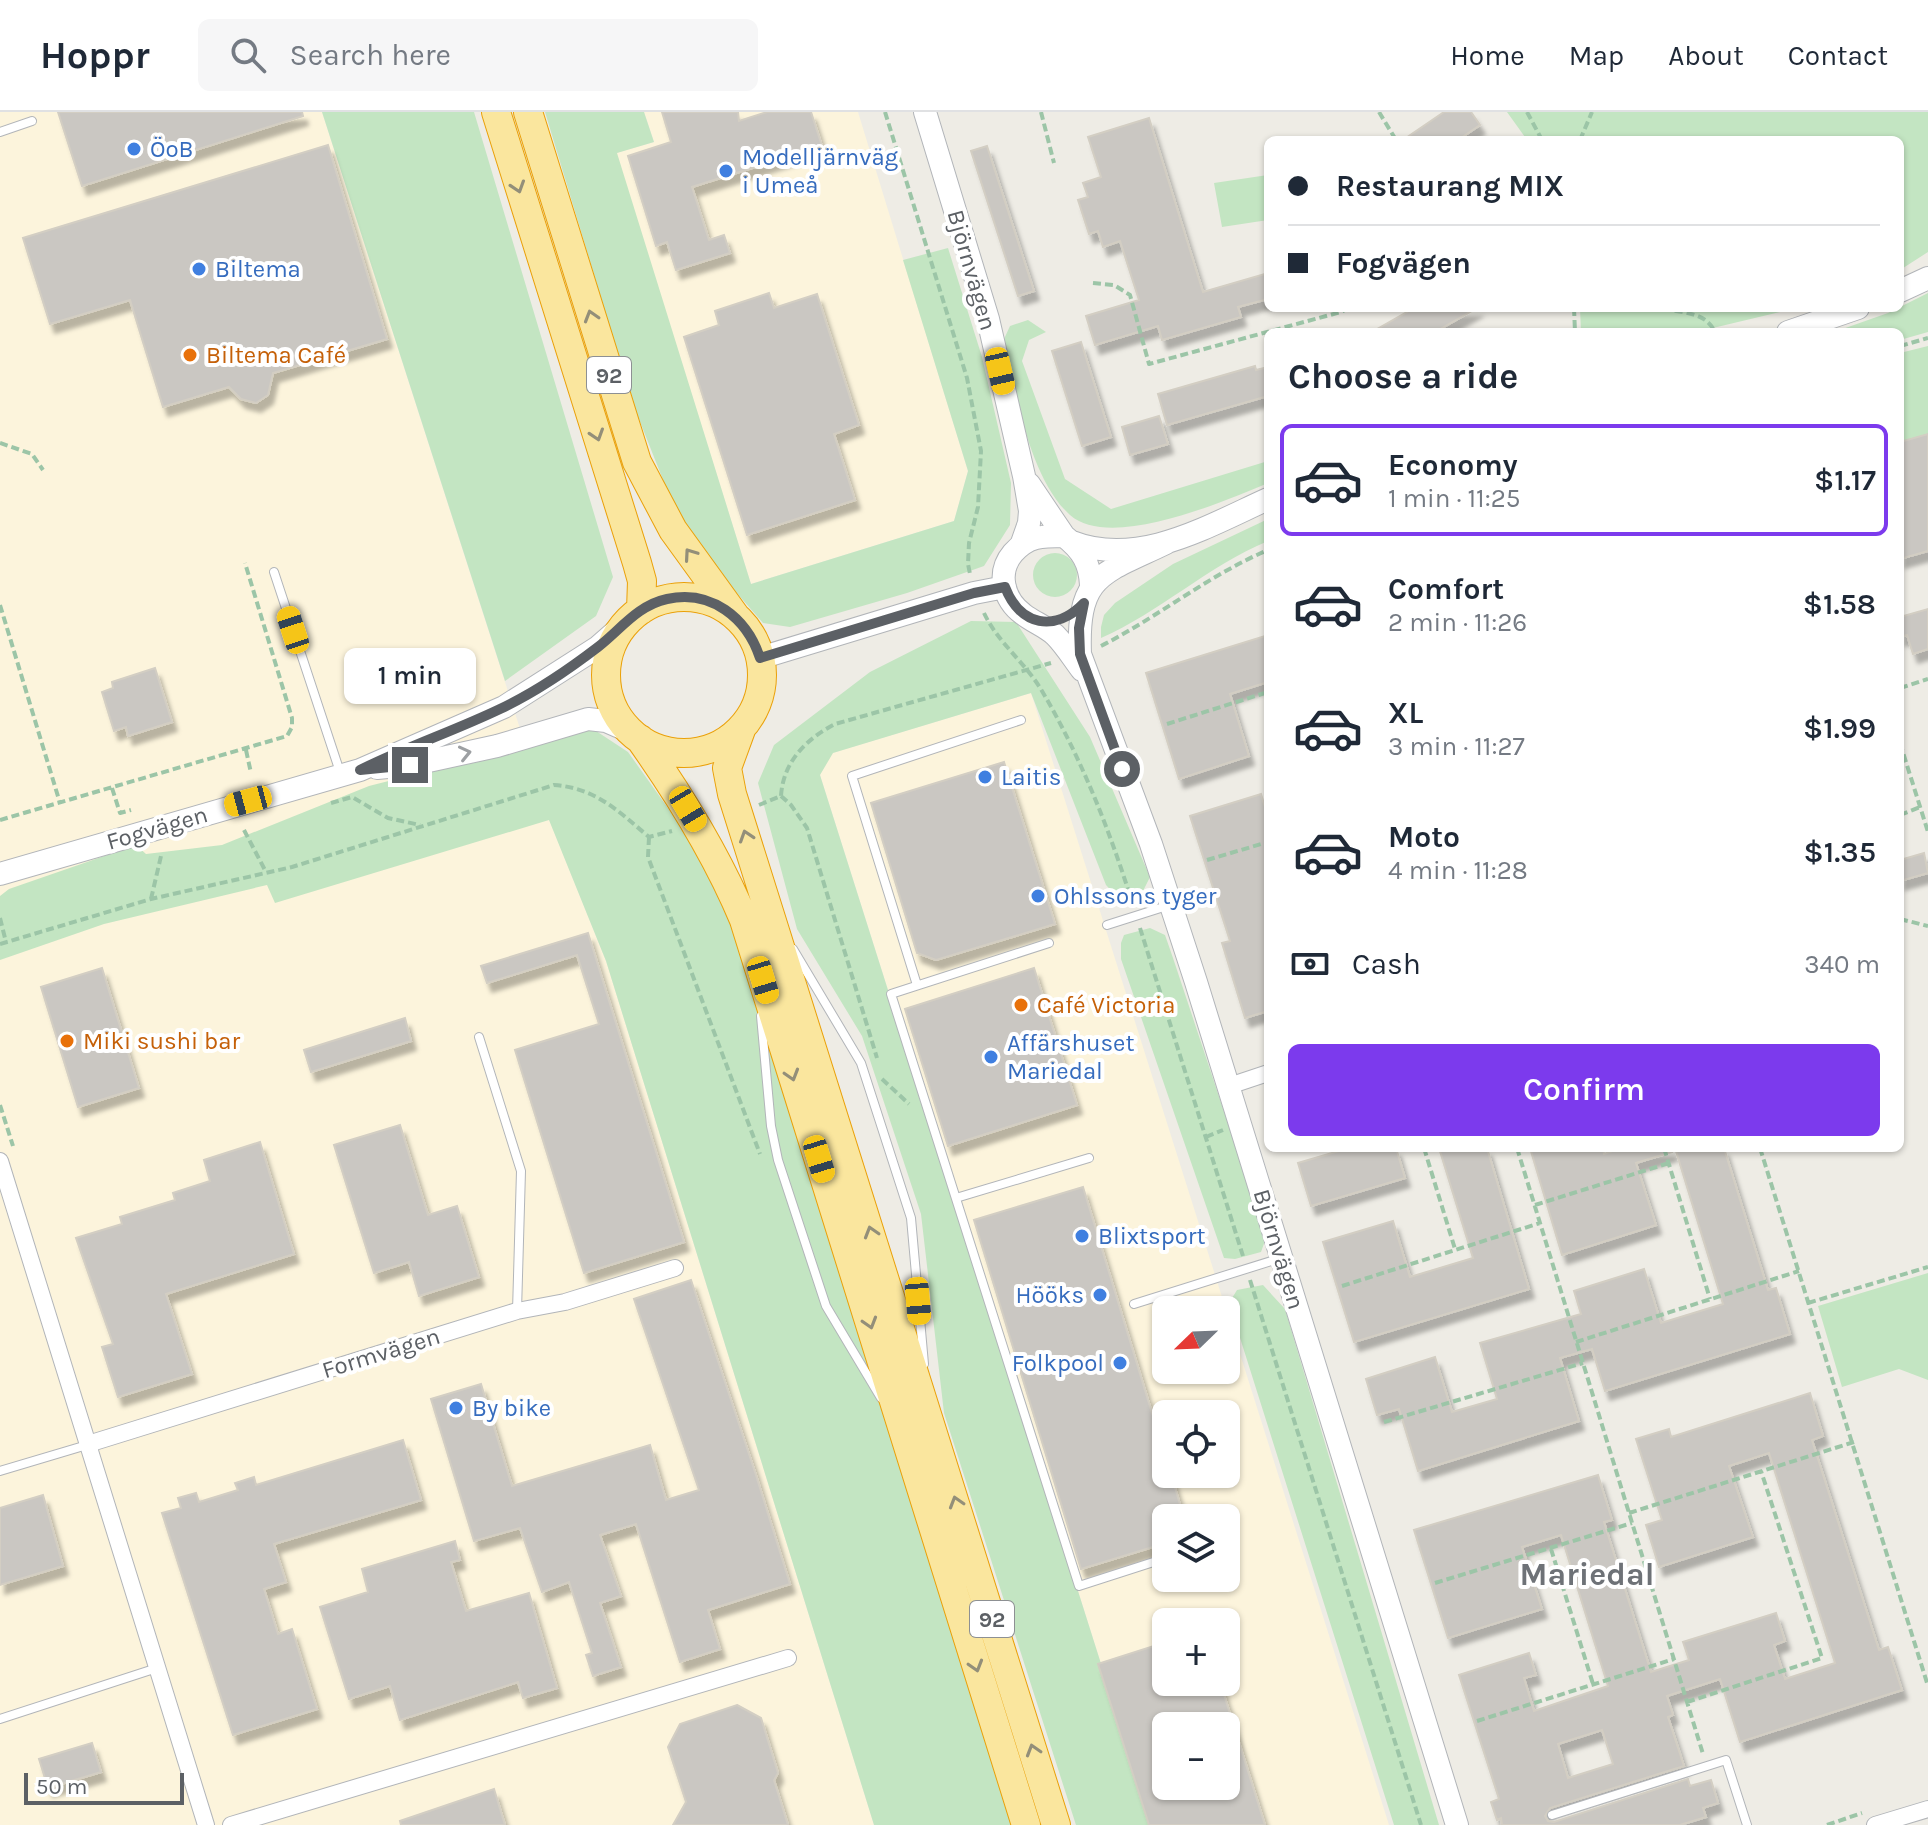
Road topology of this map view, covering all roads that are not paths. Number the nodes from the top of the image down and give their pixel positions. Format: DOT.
graph roads {
  1 [pos="496,112"];
  2 [pos="528,112"];
  3 [pos="925,112"];
  4 [pos="32,121"];
  5 [pos="0,132"];
  6 [pos="1928,278"];
  7 [pos="1904,289"];
  8 [pos="1846,312"];
  9 [pos="1800,328"];
  10 [pos="1024,476"];
  11 [pos="1264,501"];
  12 [pos="1067,539"];
  13 [pos="1022,543"];
  14 [pos="1166,543"];
  15 [pos="274,572"];
  16 [pos="1005,587"];
  17 [pos="1087,594"];
  18 [pos="635,615"];
  19 [pos="736,617"];
  20 [pos="1039,622"];
  21 [pos="1076,655"];
  22 [pos="760,658"];
  23 [pos="1021,720"];
  24 [pos="742,727"];
  25 [pos="635,735"];
  26 [pos="350,773"];
  27 [pos="0,874"];
  28 [pos="1171,904"];
  29 [pos="757,915"];
  30 [pos="1107,925"];
  31 [pos="1049,943"];
  32 [pos="917,985"];
  33 [pos="479,1037"];
  34 [pos="1264,1074"];
  35 [pos="1229,1086"];
  36 [pos="1089,1158"];
  37 [pos="0,1161"];
  38 [pos="956,1198"];
  39 [pos="1282,1258"];
  40 [pos="675,1268"];
  41 [pos="1134,1304"];
  42 [pos="517,1311"];
  43 [pos="928,1413"];
  44 [pos="88,1444"];
  45 [pos="912,1458"];
  46 [pos="0,1471"];
  47 [pos="1152,1563"];
  48 [pos="788,1658"];
  49 [pos="157,1668"];
  50 [pos="0,1719"];
  51 [pos="1928,1809"];
  52 [pos="1552,1815"];
  53 [pos="1872,1818"];
  54 [pos="206,1825"];
  55 [pos="231,1825"];
  56 [pos="1026,1825"];
  57 [pos="1056,1825"];
  58 [pos="1457,1825"];
  59 [pos="1747,1825"];
  1 -- 18 [label="highway, 92, one-way"];
  19 -- 2 [label="highway, 92, one-way"];
  3 -- 10 [label="street, Björnvägen"];
  4 -- 5 [label="lane"];
  6 -- 7 [label="street"];
  8 -- 9 [label="street"];
  10 -- 12 [label="street, Björnvägen"];
  10 -- 13 [label="street, Björnvägen"];
  11 -- 14 [label="street"];
  12 -- 13 [label="street"];
  12 -- 14 [label="street"];
  12 -- 17 [label="street, Björnvägen"];
  13 -- 16 [label="street, Björnvägen"];
  14 -- 17 [label="street"];
  15 -- 26 [label="lane"];
  16 -- 20 [label="street, Björnvägen"];
  16 -- 22 [label="street"];
  17 -- 20 [label="street"];
  17 -- 21 [label="street, Björnvägen"];
  18 -- 19 [label="highway"];
  18 -- 25 [label="highway"];
  18 -- 26 [label="street, Fogvägen"];
  19 -- 22 [label="highway"];
  20 -- 21 [label="street, Björnvägen"];
  21 -- 28 [label="street, Björnvägen"];
  22 -- 24 [label="highway"];
  23 -- 32 [label="lane"];
  24 -- 25 [label="highway"];
  29 -- 24 [label="highway, 92, one-way"];
  26 -- 25 [label="street, Fogvägen, one-way"];
  25 -- 29 [label="highway, 92"];
  26 -- 27 [label="street, Fogvägen"];
  28 -- 30 [label="lane"];
  28 -- 35 [label="street, Björnvägen"];
  43 -- 29 [label="highway, 92, one-way"];
  29 -- 43 [label="lane"];
  29 -- 45 [label="highway, 92, one-way"];
  29 -- 45 [label="lane"];
  31 -- 32 [label="lane"];
  32 -- 38 [label="lane"];
  33 -- 42 [label="lane"];
  34 -- 35 [label="street"];
  35 -- 39 [label="street, Björnvägen"];
  36 -- 38 [label="lane"];
  37 -- 44 [label="street"];
  38 -- 47 [label="lane"];
  39 -- 41 [label="lane"];
  39 -- 58 [label="street, Björnvägen"];
  40 -- 42 [label="street, Formvägen"];
  42 -- 44 [label="street, Formvägen"];
  57 -- 43 [label="highway, 92, one-way"];
  44 -- 46 [label="lane"];
  44 -- 49 [label="street"];
  45 -- 56 [label="highway, 92, one-way"];
  48 -- 55 [label="street"];
  49 -- 50 [label="lane"];
  49 -- 54 [label="street"];
  51 -- 53 [label="street"];
  52 -- 59 [label="lane"];
}
